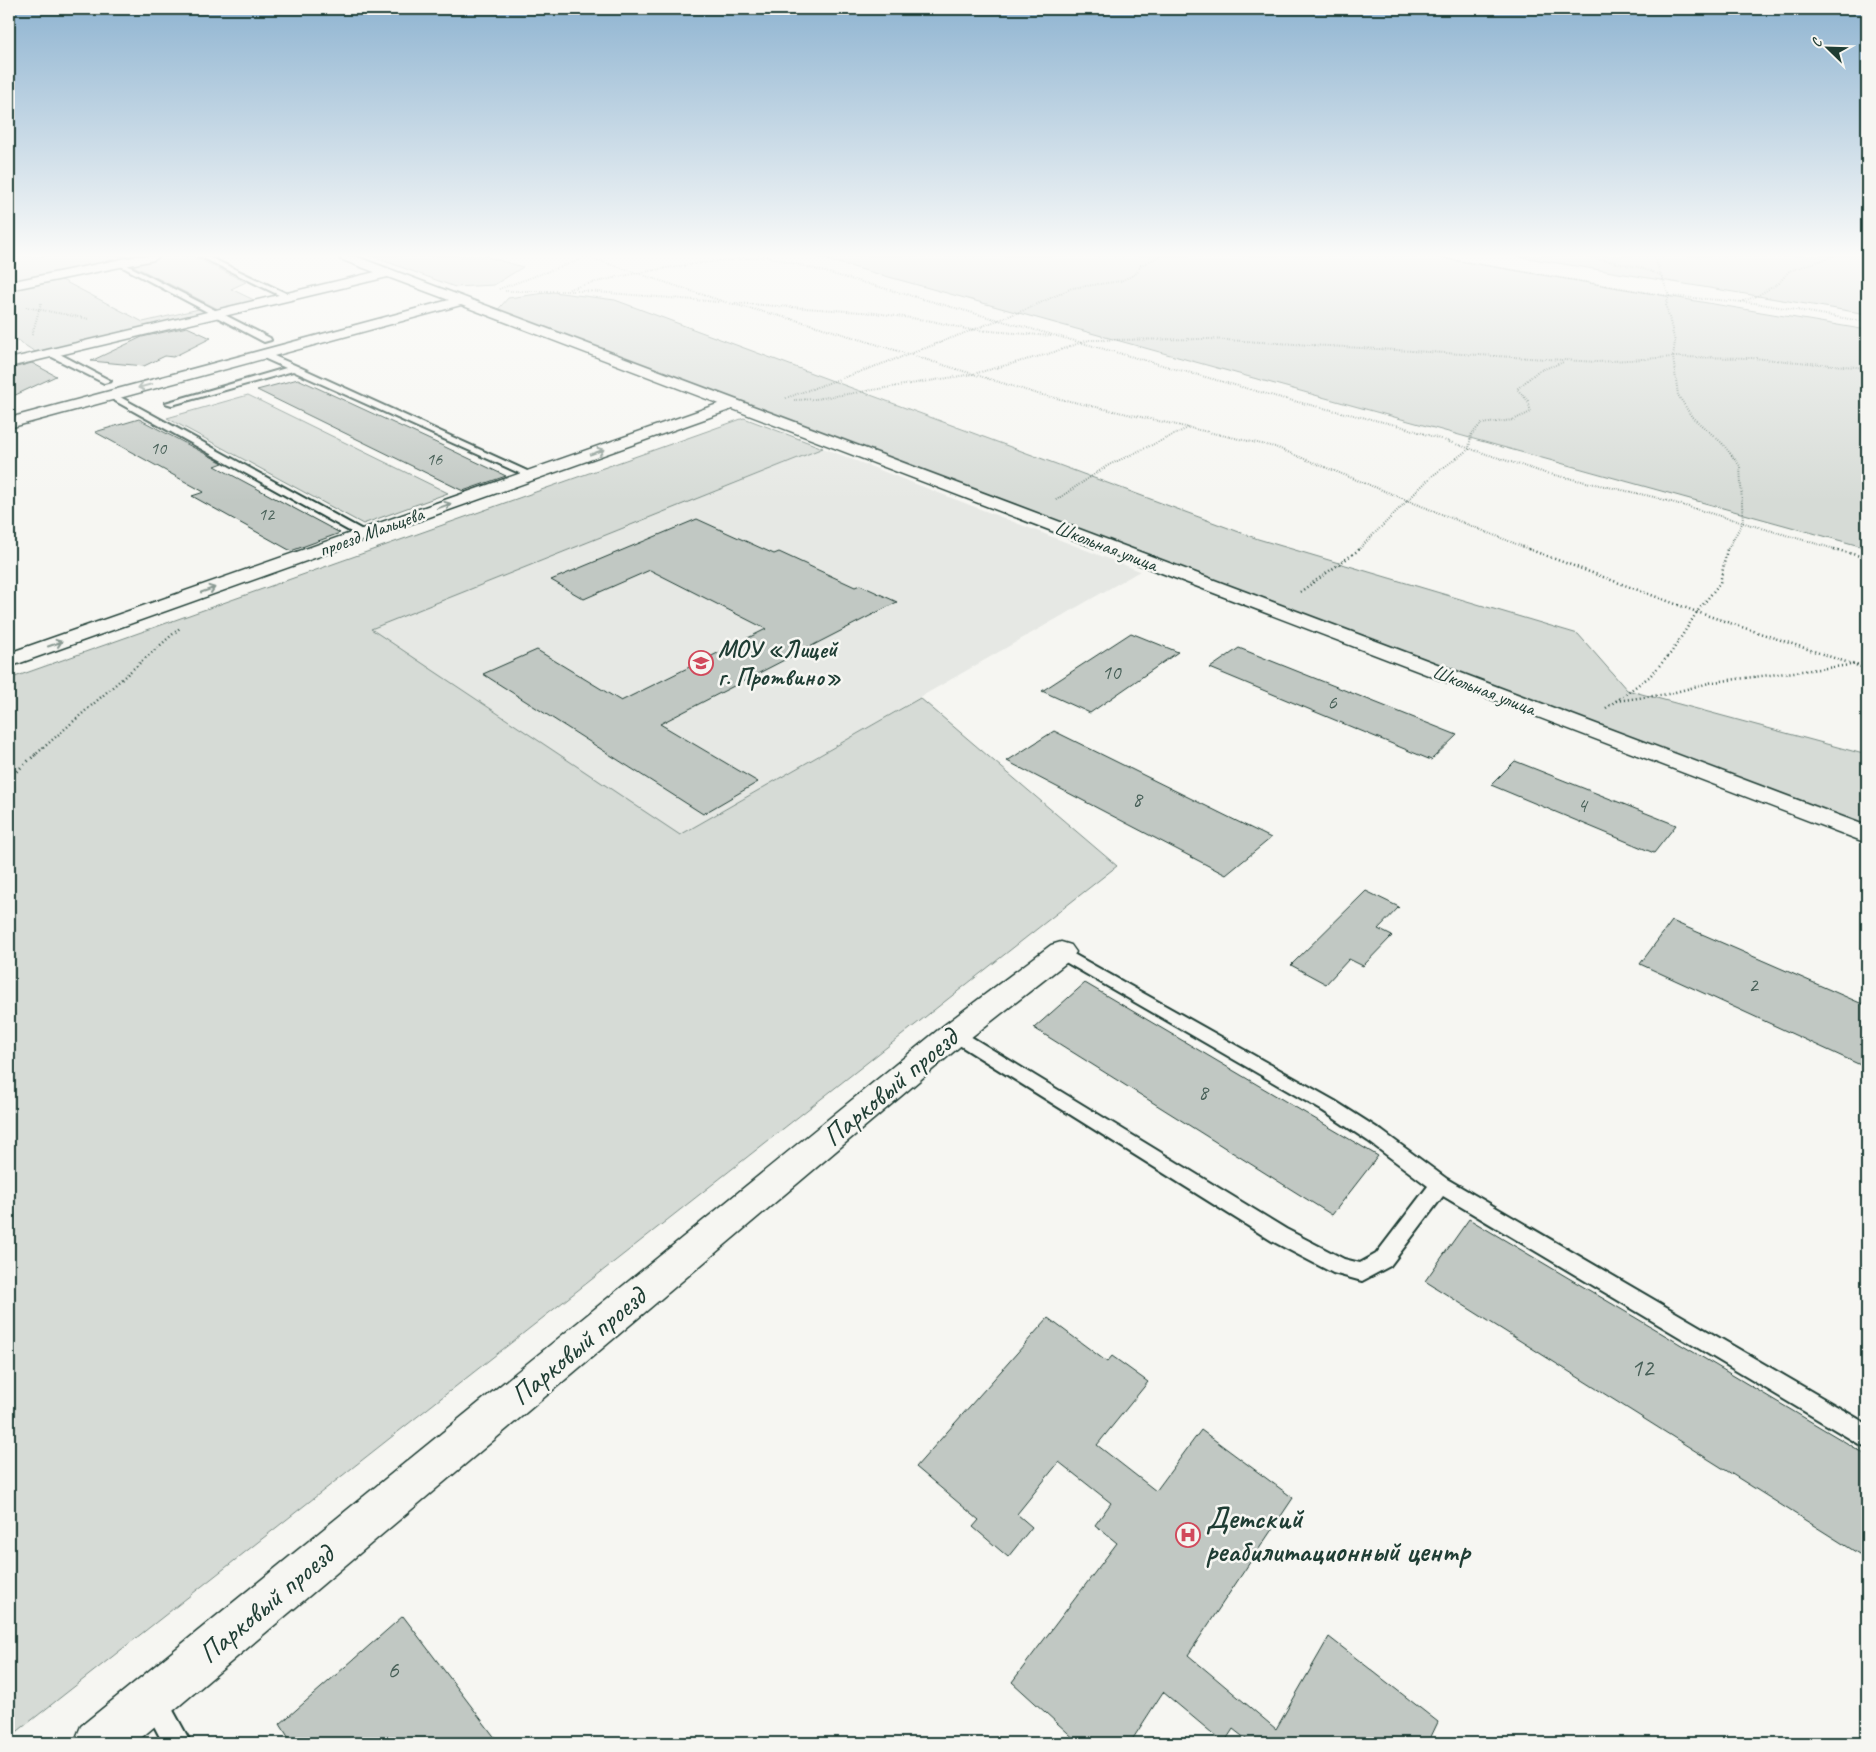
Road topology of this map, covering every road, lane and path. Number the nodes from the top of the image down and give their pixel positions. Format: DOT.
graph roads {
  1 [pos="30,338"];
  2 [pos="114,338"];
  3 [pos="263,338"];
  4 [pos="323,338"];
  5 [pos="558,338"];
  6 [pos="856,338"];
  7 [pos="950,338"];
  8 [pos="1063,338"];
  9 [pos="1674,338"];
  10 [pos="267,340"];
  11 [pos="1079,342"];
  12 [pos="51,353"];
  13 [pos="262,354"];
  14 [pos="910,354"];
  15 [pos="1673,357"];
  16 [pos="24,359"];
  17 [pos="1575,361"];
  18 [pos="9,363"];
  19 [pos="294,368"];
  20 [pos="1867,368"];
  21 [pos="973,374"];
  22 [pos="109,388"];
  23 [pos="169,403"];
  24 [pos="732,404"];
  25 [pos="9,422"];
  26 [pos="1189,428"];
  27 [pos="1469,449"];
  28 [pos="531,475"];
  29 [pos="1406,501"];
  30 [pos="1029,516"];
  31 [pos="1743,522"];
  32 [pos="364,534"];
  33 [pos="1867,558"];
  34 [pos="1280,612"];
  35 [pos="1697,612"];
  36 [pos="184,625"];
  37 [pos="9,660"];
  38 [pos="1852,664"];
  39 [pos="1867,664"];
  40 [pos="1867,669"];
  41 [pos="1614,702"];
  42 [pos="1579,726"];
  43 [pos="9,778"];
  44 [pos="1867,835"];
  45 [pos="1061,952"];
  46 [pos="954,1034"];
  47 [pos="1440,1185"];
  48 [pos="1867,1436"];
  49 [pos="153,1698"];
  50 [pos="98,1743"];
  51 [pos="178,1743"];
  1 -- 16 [label="path"];
  2 -- 12 [label="street"];
  3 -- 10 [label="lane"];
  4 -- 13 [label="street"];
  5 -- 24 [label="street, Школьная улица"];
  6 -- 14 [label="path"];
  7 -- 14 [label="path"];
  8 -- 11 [label="path"];
  9 -- 15 [label="path"];
  11 -- 17 [label="path"];
  11 -- 21 [label="path"];
  11 -- 27 [label="path"];
  12 -- 16 [label="street"];
  12 -- 22 [label="lane"];
  13 -- 19 [label="lane"];
  13 -- 22 [label="street, one-way"];
  14 -- 21 [label="path"];
  14 -- 21 [label="path"];
  15 -- 17 [label="path"];
  15 -- 20 [label="path"];
  15 -- 31 [label="path"];
  16 -- 18 [label="street"];
  17 -- 27 [label="path"];
  19 -- 23 [label="lane"];
  19 -- 28 [label="lane"];
  21 -- 26 [label="path"];
  22 -- 25 [label="street"];
  22 -- 32 [label="lane"];
  28 -- 24 [label="street, проезд Мальцева, one-way"];
  24 -- 30 [label="street, Школьная улица"];
  26 -- 29 [label="path"];
  26 -- 30 [label="path"];
  27 -- 29 [label="path"];
  27 -- 31 [label="path"];
  32 -- 28 [label="street, проезд Мальцева, one-way"];
  29 -- 34 [label="path"];
  29 -- 35 [label="path"];
  30 -- 34 [label="street, Школьная улица"];
  31 -- 33 [label="path"];
  31 -- 35 [label="path"];
  37 -- 32 [label="street, проезд Мальцева, one-way"];
  34 -- 42 [label="street, Школьная улица"];
  35 -- 38 [label="path"];
  35 -- 41 [label="path"];
  36 -- 43 [label="path"];
  38 -- 39 [label="path"];
  38 -- 40 [label="path"];
  38 -- 41 [label="path"];
  41 -- 42 [label="path"];
  42 -- 44 [label="street, Школьная улица"];
  45 -- 46 [label="street, Парковый проезд"];
  45 -- 47 [label="lane"];
  46 -- 47 [label="lane"];
  46 -- 49 [label="street, Парковый проезд"];
  47 -- 48 [label="lane"];
  49 -- 50 [label="street, Парковый проезд"];
  49 -- 51 [label="lane"];
}
